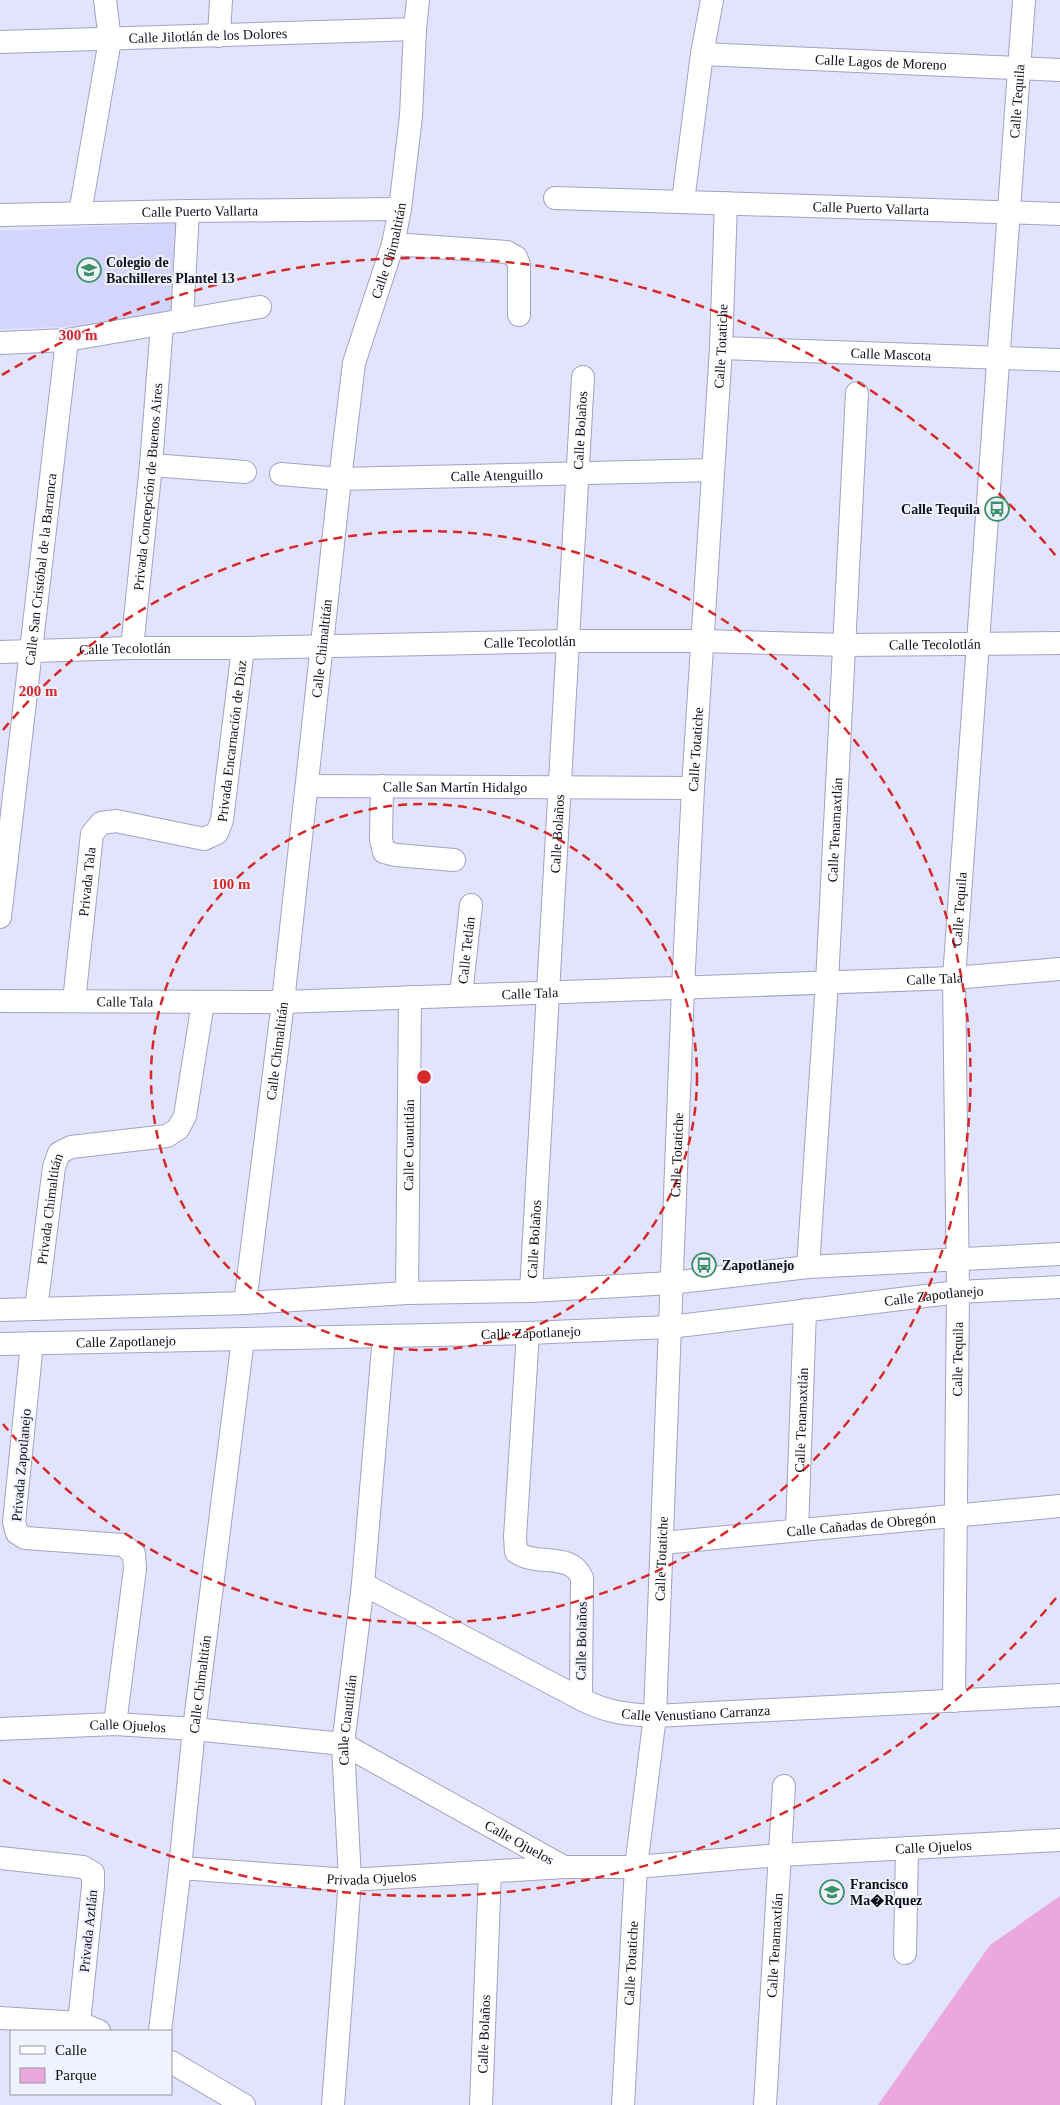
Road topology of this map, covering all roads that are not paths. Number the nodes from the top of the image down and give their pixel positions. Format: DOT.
graph roads {
  1 [pos="105,0"];
  2 [pos="221,0"];
  3 [pos="418,0"];
  4 [pos="712,0"];
  5 [pos="1024,0"];
  6 [pos="414,29"];
  7 [pos="219,36"];
  8 [pos="110,40"];
  9 [pos="0,42"];
  10 [pos="702,54"];
  11 [pos="1019,68"];
  12 [pos="1060,70"];
  13 [pos="555,198"];
  14 [pos="683,201"];
  15 [pos="726,203"];
  16 [pos="400,209"];
  17 [pos="188,211"];
  18 [pos="80,213"];
  19 [pos="1008,213"];
  20 [pos="1060,214"];
  21 [pos="0,215"];
  22 [pos="393,244"];
  23 [pos="260,307"];
  24 [pos="519,314"];
  25 [pos="172,323"];
  26 [pos="67,340"];
  27 [pos="0,344"];
  28 [pos="721,348"];
  29 [pos="998,358"];
  30 [pos="1060,360"];
  31 [pos="583,377"];
  32 [pos="857,393"];
  33 [pos="150,465"];
  34 [pos="713,470"];
  35 [pos="245,472"];
  36 [pos="281,474"];
  37 [pos="577,474"];
  38 [pos="340,479"];
  39 [pos="568,641"];
  40 [pos="703,641"];
  41 [pos="1060,643"];
  42 [pos="322,645"];
  43 [pos="846,645"];
  44 [pos="977,645"];
  45 [pos="132,648"];
  46 [pos="243,648"];
  47 [pos="0,652"];
  48 [pos="31,652"];
  49 [pos="307,786"];
  50 [pos="382,786"];
  51 [pos="558,786"];
  52 [pos="693,788"];
  53 [pos="217,833"];
  54 [pos="454,860"];
  55 [pos="471,904"];
  56 [pos="0,917"];
  57 [pos="1060,969"];
  58 [pos="954,978"];
  59 [pos="828,982"];
  60 [pos="683,988"];
  61 [pos="548,992"];
  62 [pos="461,995"];
  63 [pos="410,997"];
  64 [pos="0,1001"];
  65 [pos="74,1001"];
  66 [pos="203,1002"];
  67 [pos="283,1002"];
  68 [pos="1060,1254"];
  69 [pos="956,1259"];
  70 [pos="808,1267"];
  71 [pos="671,1283"];
  72 [pos="1060,1287"];
  73 [pos="530,1291"];
  74 [pos="958,1292"];
  75 [pos="407,1294"];
  76 [pos="245,1303"];
  77 [pos="36,1308"];
  78 [pos="0,1310"];
  79 [pos="806,1310"];
  80 [pos="670,1327"];
  81 [pos="528,1333"];
  82 [pos="384,1336"];
  83 [pos="243,1339"];
  84 [pos="32,1343"];
  85 [pos="0,1344"];
  86 [pos="1060,1506"];
  87 [pos="956,1516"];
  88 [pos="797,1530"];
  89 [pos="662,1543"];
  90 [pos="363,1584"];
  91 [pos="1060,1695"];
  92 [pos="581,1699"];
  93 [pos="954,1701"];
  94 [pos="655,1716"];
  95 [pos="115,1724"];
  96 [pos="0,1729"];
  97 [pos="194,1729"];
  98 [pos="343,1744"];
  99 [pos="784,1786"];
  100 [pos="1060,1840"];
  101 [pos="907,1848"];
  102 [pos="780,1855"];
  103 [pos="0,1858"];
  104 [pos="564,1867"];
  105 [pos="636,1867"];
  106 [pos="180,1868"];
  107 [pos="490,1872"];
  108 [pos="350,1880"];
  109 [pos="905,1953"];
  110 [pos="0,2018"];
  111 [pos="89,2027"];
  112 [pos="160,2030"];
  113 [pos="172,2063"];
  114 [pos="244,2105"];
  115 [pos="333,2105"];
  116 [pos="481,2105"];
  117 [pos="623,2105"];
  118 [pos="765,2105"];
  1 -- 8 [label="street"];
  2 -- 7 [label="street"];
  3 -- 6 [label="street, Calle Chimaltitán"];
  4 -- 10 [label="street"];
  5 -- 11 [label="street, Calle Tequila"];
  6 -- 7 [label="street, Calle Jilotlán de los Dolores"];
  6 -- 16 [label="street, Calle Chimaltitán"];
  7 -- 8 [label="street, Calle Jilotlán de los Dolores"];
  8 -- 9 [label="street, Calle Jilotlán de los Dolores"];
  8 -- 18 [label="street"];
  10 -- 11 [label="street, Calle Lagos de Moreno"];
  10 -- 14 [label="street"];
  11 -- 12 [label="street, Calle Lagos de Moreno"];
  11 -- 19 [label="street, Calle Tequila"];
  13 -- 14 [label="street, Calle Puerto Vallarta"];
  14 -- 15 [label="street, Calle Puerto Vallarta"];
  15 -- 19 [label="street, Calle Puerto Vallarta"];
  15 -- 28 [label="street, Calle Totatiche"];
  16 -- 17 [label="street, Calle Puerto Vallarta"];
  16 -- 22 [label="street, Calle Chimaltitán"];
  17 -- 18 [label="street, Calle Puerto Vallarta"];
  17 -- 25 [label="street, Privada Concepción de Buenos Aires"];
  18 -- 21 [label="street, Calle Puerto Vallarta"];
  19 -- 20 [label="street, Calle Puerto Vallarta"];
  19 -- 29 [label="street, Calle Tequila"];
  22 -- 24 [label="street"];
  22 -- 38 [label="street, Calle Chimaltitán"];
  23 -- 25 [label="street"];
  25 -- 26 [label="street"];
  25 -- 33 [label="street, Privada Concepción de Buenos Aires"];
  26 -- 27 [label="street"];
  26 -- 48 [label="street, Calle San Cristóbal de la Barranca"];
  28 -- 29 [label="street, Calle Mascota"];
  28 -- 34 [label="street, Calle Totatiche"];
  29 -- 30 [label="street, Calle Mascota"];
  29 -- 44 [label="street, Calle Tequila"];
  31 -- 37 [label="street, Calle Bolaños"];
  32 -- 43 [label="street, Calle Tenamaxtlán"];
  33 -- 35 [label="street"];
  33 -- 45 [label="street, Privada Concepción de Buenos Aires"];
  34 -- 37 [label="street, Calle Atenguillo"];
  34 -- 40 [label="street, Calle Totatiche"];
  36 -- 38 [label="street, Calle Atenguillo"];
  37 -- 38 [label="street, Calle Atenguillo"];
  37 -- 39 [label="street, Calle Bolaños"];
  38 -- 42 [label="street, Calle Chimaltitán"];
  39 -- 40 [label="street, Calle Tecolotlán"];
  39 -- 42 [label="street, Calle Tecolotlán"];
  39 -- 51 [label="street, Calle Bolaños"];
  40 -- 43 [label="street, Calle Tecolotlán"];
  40 -- 52 [label="street, Calle Totatiche"];
  41 -- 44 [label="street, Calle Tecolotlán"];
  42 -- 46 [label="street, Calle Tecolotlán"];
  42 -- 49 [label="street, Calle Chimaltitán"];
  43 -- 44 [label="street, Calle Tecolotlán"];
  43 -- 59 [label="street, Calle Tenamaxtlán"];
  44 -- 58 [label="street, Calle Tequila"];
  45 -- 46 [label="street, Calle Tecolotlán"];
  45 -- 48 [label="street, Calle Tecolotlán"];
  46 -- 53 [label="street, Privada Encarnación de Díaz"];
  47 -- 48 [label="street, Calle Tecolotlán"];
  48 -- 56 [label="street, Calle San Cristóbal de la Barranca"];
  49 -- 50 [label="street, Calle San Martín Hidalgo"];
  49 -- 67 [label="street, Calle Chimaltitán"];
  50 -- 51 [label="street, Calle San Martín Hidalgo"];
  50 -- 54 [label="street"];
  51 -- 52 [label="street, Calle San Martín Hidalgo"];
  51 -- 61 [label="street, Calle Bolaños"];
  52 -- 60 [label="street, Calle Totatiche"];
  53 -- 65 [label="street, Privada Tala"];
  55 -- 62 [label="street, Calle Tetlán"];
  57 -- 58 [label="street, Calle Tala"];
  58 -- 59 [label="street, Calle Tala"];
  58 -- 69 [label="street, Calle Tequila"];
  59 -- 60 [label="street, Calle Tala"];
  59 -- 70 [label="street, Calle Tenamaxtlán"];
  60 -- 61 [label="street, Calle Tala"];
  60 -- 71 [label="street, Calle Totatiche"];
  61 -- 62 [label="street, Calle Tala"];
  61 -- 73 [label="street, Calle Bolaños"];
  62 -- 63 [label="street, Calle Tala"];
  63 -- 67 [label="street, Calle Tala"];
  63 -- 75 [label="street, Calle Cuautitlán"];
  64 -- 65 [label="street, Calle Tala"];
  65 -- 66 [label="street, Calle Tala"];
  66 -- 67 [label="street, Calle Tala"];
  66 -- 77 [label="street, Privada Chimaltitán"];
  67 -- 76 [label="street, Calle Chimaltitán"];
  68 -- 69 [label="street"];
  69 -- 70 [label="street"];
  69 -- 74 [label="street, Calle Tequila"];
  70 -- 71 [label="street"];
  71 -- 73 [label="street"];
  71 -- 80 [label="street, Calle Totatiche"];
  72 -- 74 [label="street, Calle Zapotlanejo"];
  73 -- 75 [label="street"];
  74 -- 79 [label="street, Calle Zapotlanejo"];
  74 -- 87 [label="street, Calle Tequila"];
  75 -- 76 [label="street"];
  76 -- 77 [label="street"];
  77 -- 78 [label="street"];
  79 -- 80 [label="street, Calle Zapotlanejo"];
  79 -- 88 [label="street, Calle Tenamaxtlán"];
  80 -- 81 [label="street, Calle Zapotlanejo"];
  80 -- 89 [label="street, Calle Totatiche"];
  81 -- 82 [label="street, Calle Zapotlanejo"];
  81 -- 92 [label="street, Calle Bolaños"];
  82 -- 83 [label="street, Calle Zapotlanejo"];
  82 -- 90 [label="street, Calle Cuautitlán"];
  83 -- 84 [label="street, Calle Zapotlanejo"];
  83 -- 97 [label="street, Calle Chimaltitán"];
  84 -- 85 [label="street, Calle Zapotlanejo"];
  84 -- 95 [label="street, Privada Zapotlanejo"];
  86 -- 87 [label="street, Calle Cañadas de Obregón"];
  87 -- 88 [label="street, Calle Cañadas de Obregón"];
  87 -- 93 [label="street, Calle Tequila"];
  88 -- 89 [label="street, Calle Cañadas de Obregón"];
  89 -- 94 [label="street, Calle Totatiche"];
  90 -- 92 [label="street, Calle Venustiano Carranza"];
  90 -- 98 [label="street, Calle Cuautitlán"];
  91 -- 93 [label="street, Calle Venustiano Carranza"];
  92 -- 94 [label="street, Calle Venustiano Carranza"];
  93 -- 94 [label="street, Calle Venustiano Carranza"];
  94 -- 105 [label="street, Calle Totatiche"];
  95 -- 96 [label="street, Calle Ojuelos"];
  95 -- 97 [label="street, Calle Ojuelos"];
  97 -- 98 [label="street, Calle Ojuelos"];
  97 -- 106 [label="street, Calle Chimaltitán"];
  98 -- 104 [label="street, Calle Ojuelos"];
  98 -- 108 [label="street, Calle Cuautitlán"];
  99 -- 102 [label="street, Calle Tenamaxtlán"];
  100 -- 101 [label="street, Calle Ojuelos"];
  101 -- 102 [label="street, Calle Ojuelos"];
  101 -- 109 [label="street"];
  102 -- 105 [label="street, Calle Ojuelos"];
  102 -- 118 [label="street, Calle Tenamaxtlán"];
  103 -- 111 [label="street, Privada Aztlán"];
  104 -- 105 [label="street, Calle Ojuelos"];
  104 -- 107 [label="street, Privada Ojuelos"];
  105 -- 117 [label="street, Calle Totatiche"];
  106 -- 108 [label="street, Privada Ojuelos"];
  106 -- 112 [label="street, Calle Chimaltitán"];
  107 -- 108 [label="street, Privada Ojuelos"];
  107 -- 116 [label="street, Calle Bolaños"];
  108 -- 115 [label="street, Calle Cuautitlán"];
  110 -- 111 [label="street"];
  113 -- 114 [label="street"];
}
